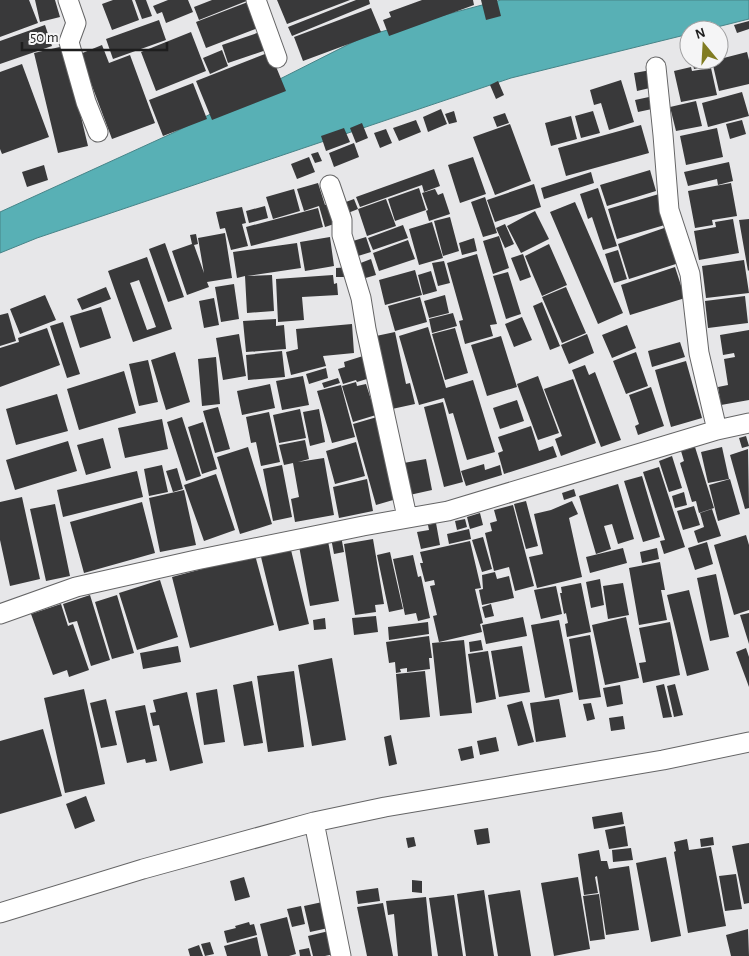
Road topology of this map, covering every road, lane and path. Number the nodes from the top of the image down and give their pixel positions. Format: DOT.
graph roads {
  1 [pos="68,0"];
  2 [pos="256,0"];
  3 [pos="277,58"];
  4 [pos="656,67"];
  5 [pos="98,132"];
  6 [pos="330,185"];
  7 [pos="749,423"];
  8 [pos="716,430"];
  9 [pos="407,517"];
  10 [pos="0,614"];
  11 [pos="749,742"];
  12 [pos="314,822"];
  13 [pos="0,913"];
  14 [pos="341,956"];
  1 -- 5 [label="street"];
  2 -- 3 [label="street"];
  4 -- 8 [label="street"];
  6 -- 9 [label="street"];
  7 -- 8 [label="street"];
  8 -- 9 [label="street"];
  9 -- 10 [label="street"];
  11 -- 12 [label="street"];
  12 -- 13 [label="street"];
  12 -- 14 [label="street"];
}
